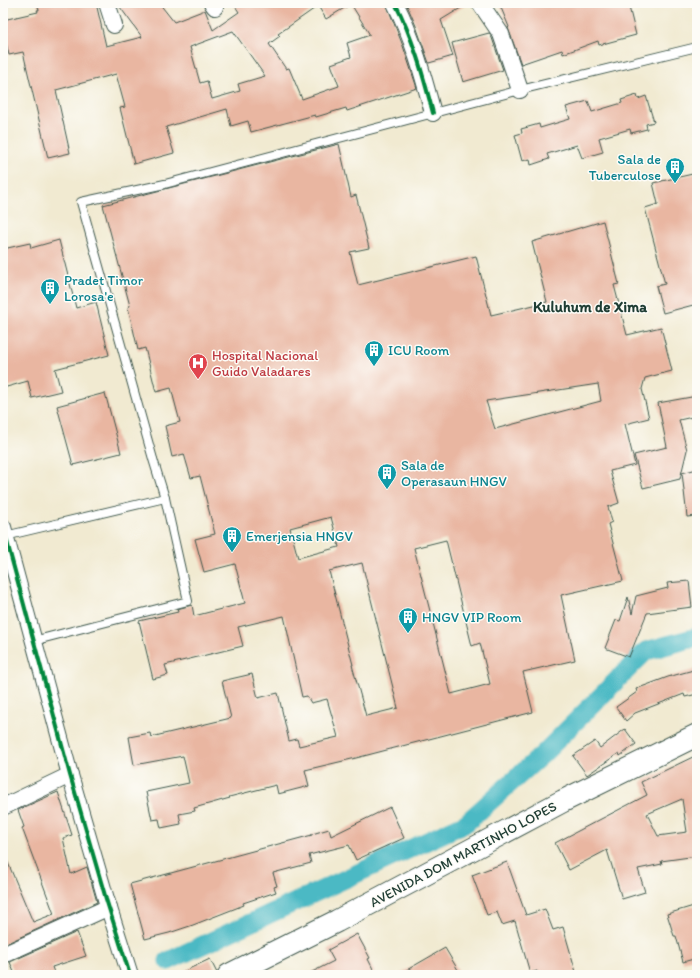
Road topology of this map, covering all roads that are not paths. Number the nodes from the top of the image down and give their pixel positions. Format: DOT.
graph roads {
  1 [pos="106,3"];
  2 [pos="395,3"];
  3 [pos="480,3"];
  4 [pos="114,24"];
  5 [pos="697,47"];
  6 [pos="520,90"];
  7 [pos="433,113"];
  8 [pos="165,498"];
  9 [pos="4,532"];
  10 [pos="33,641"];
  11 [pos="697,735"];
  12 [pos="70,775"];
  13 [pos="3,807"];
  14 [pos="109,908"];
  15 [pos="3,955"];
  16 [pos="130,975"];
  17 [pos="229,975"];
  1 -- 4 [label="street"];
  2 -- 7 [label="street"];
  3 -- 6 [label="street"];
  5 -- 6 [label="lane"];
  6 -- 7 [label="lane"];
  7 -- 8 [label="lane"];
  8 -- 9 [label="lane"];
  8 -- 10 [label="lane"];
  9 -- 10 [label="street"];
  10 -- 12 [label="street"];
  11 -- 17 [label="main road, AVENIDA DOM MARTINHO LOPES"];
  12 -- 13 [label="street"];
  12 -- 14 [label="street"];
  14 -- 15 [label="street"];
  14 -- 16 [label="street"];
}
